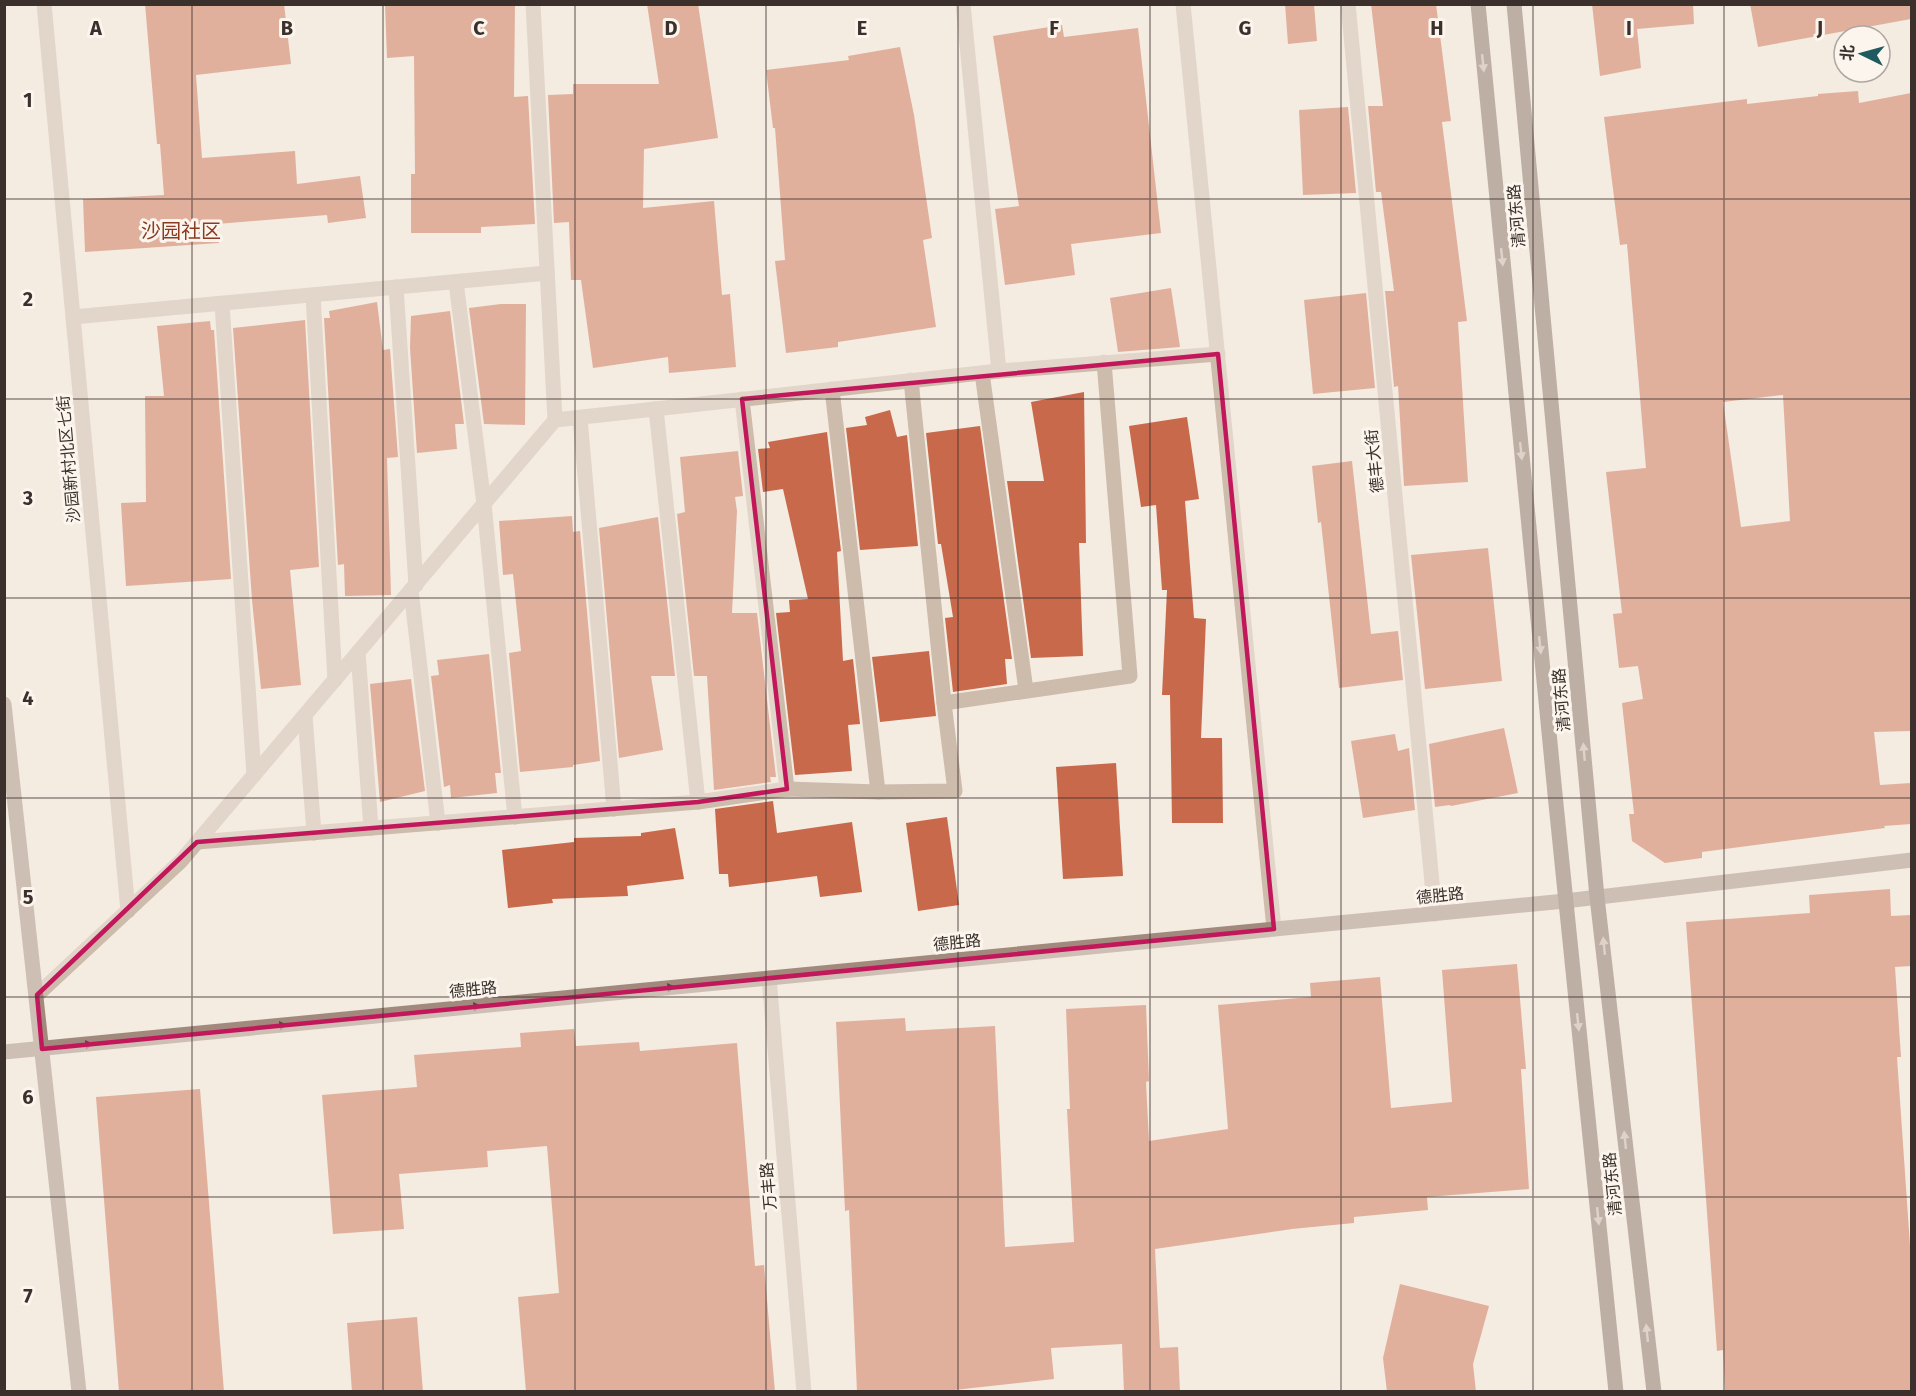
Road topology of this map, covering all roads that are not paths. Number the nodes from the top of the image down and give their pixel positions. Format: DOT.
graph roads {
  1 [pos="44,4"];
  2 [pos="533,4"];
  3 [pos="963,4"];
  4 [pos="1183,4"];
  5 [pos="1348,4"];
  6 [pos="1478,4"];
  7 [pos="1514,4"];
  8 [pos="547,273"];
  9 [pos="456,282"];
  10 [pos="396,287"];
  11 [pos="313,295"];
  12 [pos="222,304"];
  13 [pos="73,317"];
  14 [pos="1218,354"];
  15 [pos="1104,362"];
  16 [pos="999,370"];
  17 [pos="982,373"];
  18 [pos="911,380"];
  19 [pos="832,389"];
  20 [pos="742,399"];
  21 [pos="656,409"];
  22 [pos="580,418"];
  23 [pos="555,420"];
  24 [pos="484,504"];
  25 [pos="413,587"];
  26 [pos="358,652"];
  27 [pos="335,680"];
  28 [pos="1026,690"];
  29 [pos="944,703"];
  30 [pos="4,704"];
  31 [pos="305,716"];
  32 [pos="254,775"];
  33 [pos="787,789"];
  34 [pos="878,792"];
  35 [pos="698,802"];
  36 [pos="614,809"];
  37 [pos="515,817"];
  38 [pos="438,823"];
  39 [pos="371,828"];
  40 [pos="314,833"];
  41 [pos="197,843"];
  42 [pos="1911,861"];
  43 [pos="1597,897"];
  44 [pos="1565,901"];
  45 [pos="128,911"];
  46 [pos="1435,914"];
  47 [pos="1274,929"];
  48 [pos="769,978"];
  49 [pos="37,995"];
  50 [pos="42,1048"];
  51 [pos="4,1052"];
  52 [pos="78,1392"];
  53 [pos="804,1392"];
  54 [pos="1616,1392"];
  55 [pos="1654,1392"];
  1 -- 13 [label="street, 沙园新村北区七街"];
  2 -- 8 [label="street"];
  3 -- 16 [label="street"];
  4 -- 14 [label="street"];
  5 -- 46 [label="street, 德丰大街"];
  6 -- 44 [label="main road, 清河东路, one-way"];
  43 -- 7 [label="main road, 清河东路, one-way"];
  8 -- 9 [label="street"];
  8 -- 23 [label="street"];
  9 -- 10 [label="street"];
  9 -- 24 [label="street"];
  10 -- 11 [label="street"];
  10 -- 25 [label="street"];
  11 -- 12 [label="street"];
  11 -- 27 [label="street"];
  12 -- 13 [label="street"];
  12 -- 32 [label="street"];
  13 -- 45 [label="street, 沙园新村北区七街"];
  14 -- 15 [label="street"];
  14 -- 47 [label="street"];
  15 -- 16 [label="street"];
  15 -- 28 [label="street"];
  16 -- 17 [label="street"];
  17 -- 18 [label="street"];
  17 -- 28 [label="street"];
  18 -- 19 [label="street"];
  18 -- 29 [label="street"];
  19 -- 20 [label="street"];
  19 -- 34 [label="street"];
  20 -- 21 [label="street"];
  20 -- 33 [label="street"];
  21 -- 22 [label="street"];
  21 -- 35 [label="street"];
  22 -- 23 [label="street"];
  22 -- 36 [label="street"];
  23 -- 24 [label="street"];
  24 -- 25 [label="street"];
  24 -- 37 [label="street"];
  25 -- 26 [label="street"];
  25 -- 38 [label="street"];
  26 -- 27 [label="street"];
  26 -- 39 [label="street"];
  27 -- 31 [label="street"];
  28 -- 29 [label="street"];
  29 -- 34 [label="street"];
  30 -- 49 [label="street"];
  31 -- 32 [label="street"];
  31 -- 40 [label="street"];
  32 -- 41 [label="street"];
  33 -- 34 [label="street"];
  33 -- 35 [label="street"];
  35 -- 36 [label="street"];
  36 -- 37 [label="street"];
  37 -- 38 [label="street"];
  38 -- 39 [label="street"];
  39 -- 40 [label="street"];
  40 -- 41 [label="street"];
  41 -- 45 [label="street"];
  42 -- 43 [label="street, 德胜路"];
  43 -- 44 [label="street, 德胜路"];
  55 -- 43 [label="main road, 清河东路, one-way"];
  44 -- 46 [label="street, 德胜路"];
  44 -- 54 [label="main road, 清河东路, one-way"];
  45 -- 49 [label="street"];
  46 -- 47 [label="street, 德胜路"];
  47 -- 48 [label="street, 德胜路"];
  50 -- 48 [label="street, 德胜路, one-way"];
  48 -- 53 [label="street, 万丰路"];
  49 -- 50 [label="street"];
  50 -- 51 [label="street, 德胜路"];
  50 -- 52 [label="street"];
}
